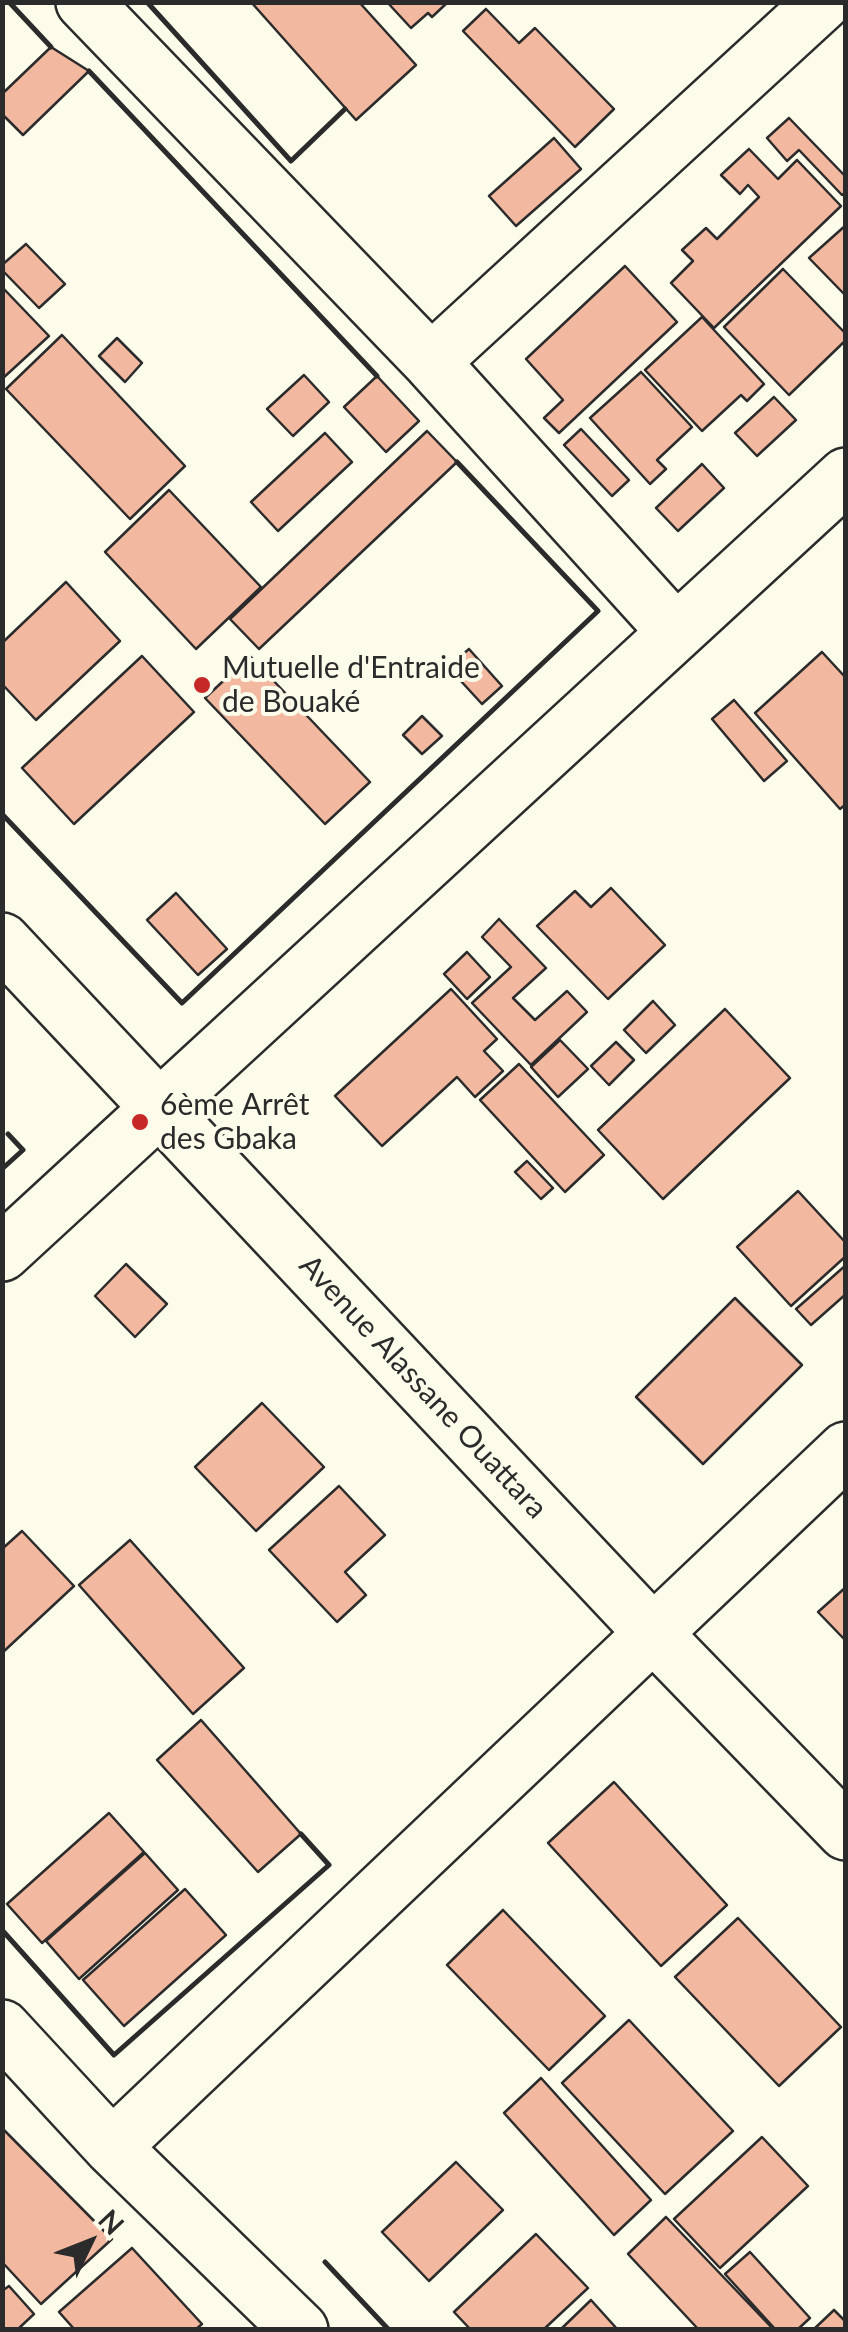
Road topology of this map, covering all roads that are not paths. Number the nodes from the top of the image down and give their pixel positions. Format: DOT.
graph roads {
  1 [pos="84,2"];
  2 [pos="823,2"];
  3 [pos="432,362"];
  4 [pos="846,476"];
  5 [pos="676,631"];
  6 [pos="2,940"];
  7 [pos="161,1107"];
  8 [pos="2,1253"];
  9 [pos="846,1450"];
  10 [pos="652,1632"];
  11 [pos="846,1832"];
  12 [pos="2,2028"];
  13 [pos="112,2146"];
  14 [pos="300,2330"];
  1 -- 3 [label="street"];
  2 -- 3 [label="street"];
  3 -- 5 [label="street"];
  4 -- 5 [label="street"];
  5 -- 7 [label="street"];
  6 -- 7 [label="street, Avenue Alassane Ouattara"];
  7 -- 8 [label="street"];
  7 -- 10 [label="street, Avenue Alassane Ouattara"];
  9 -- 10 [label="street"];
  10 -- 11 [label="street, Avenue Alassane Ouattara"];
  10 -- 13 [label="street"];
  12 -- 13 [label="street"];
  13 -- 14 [label="street"];
}
